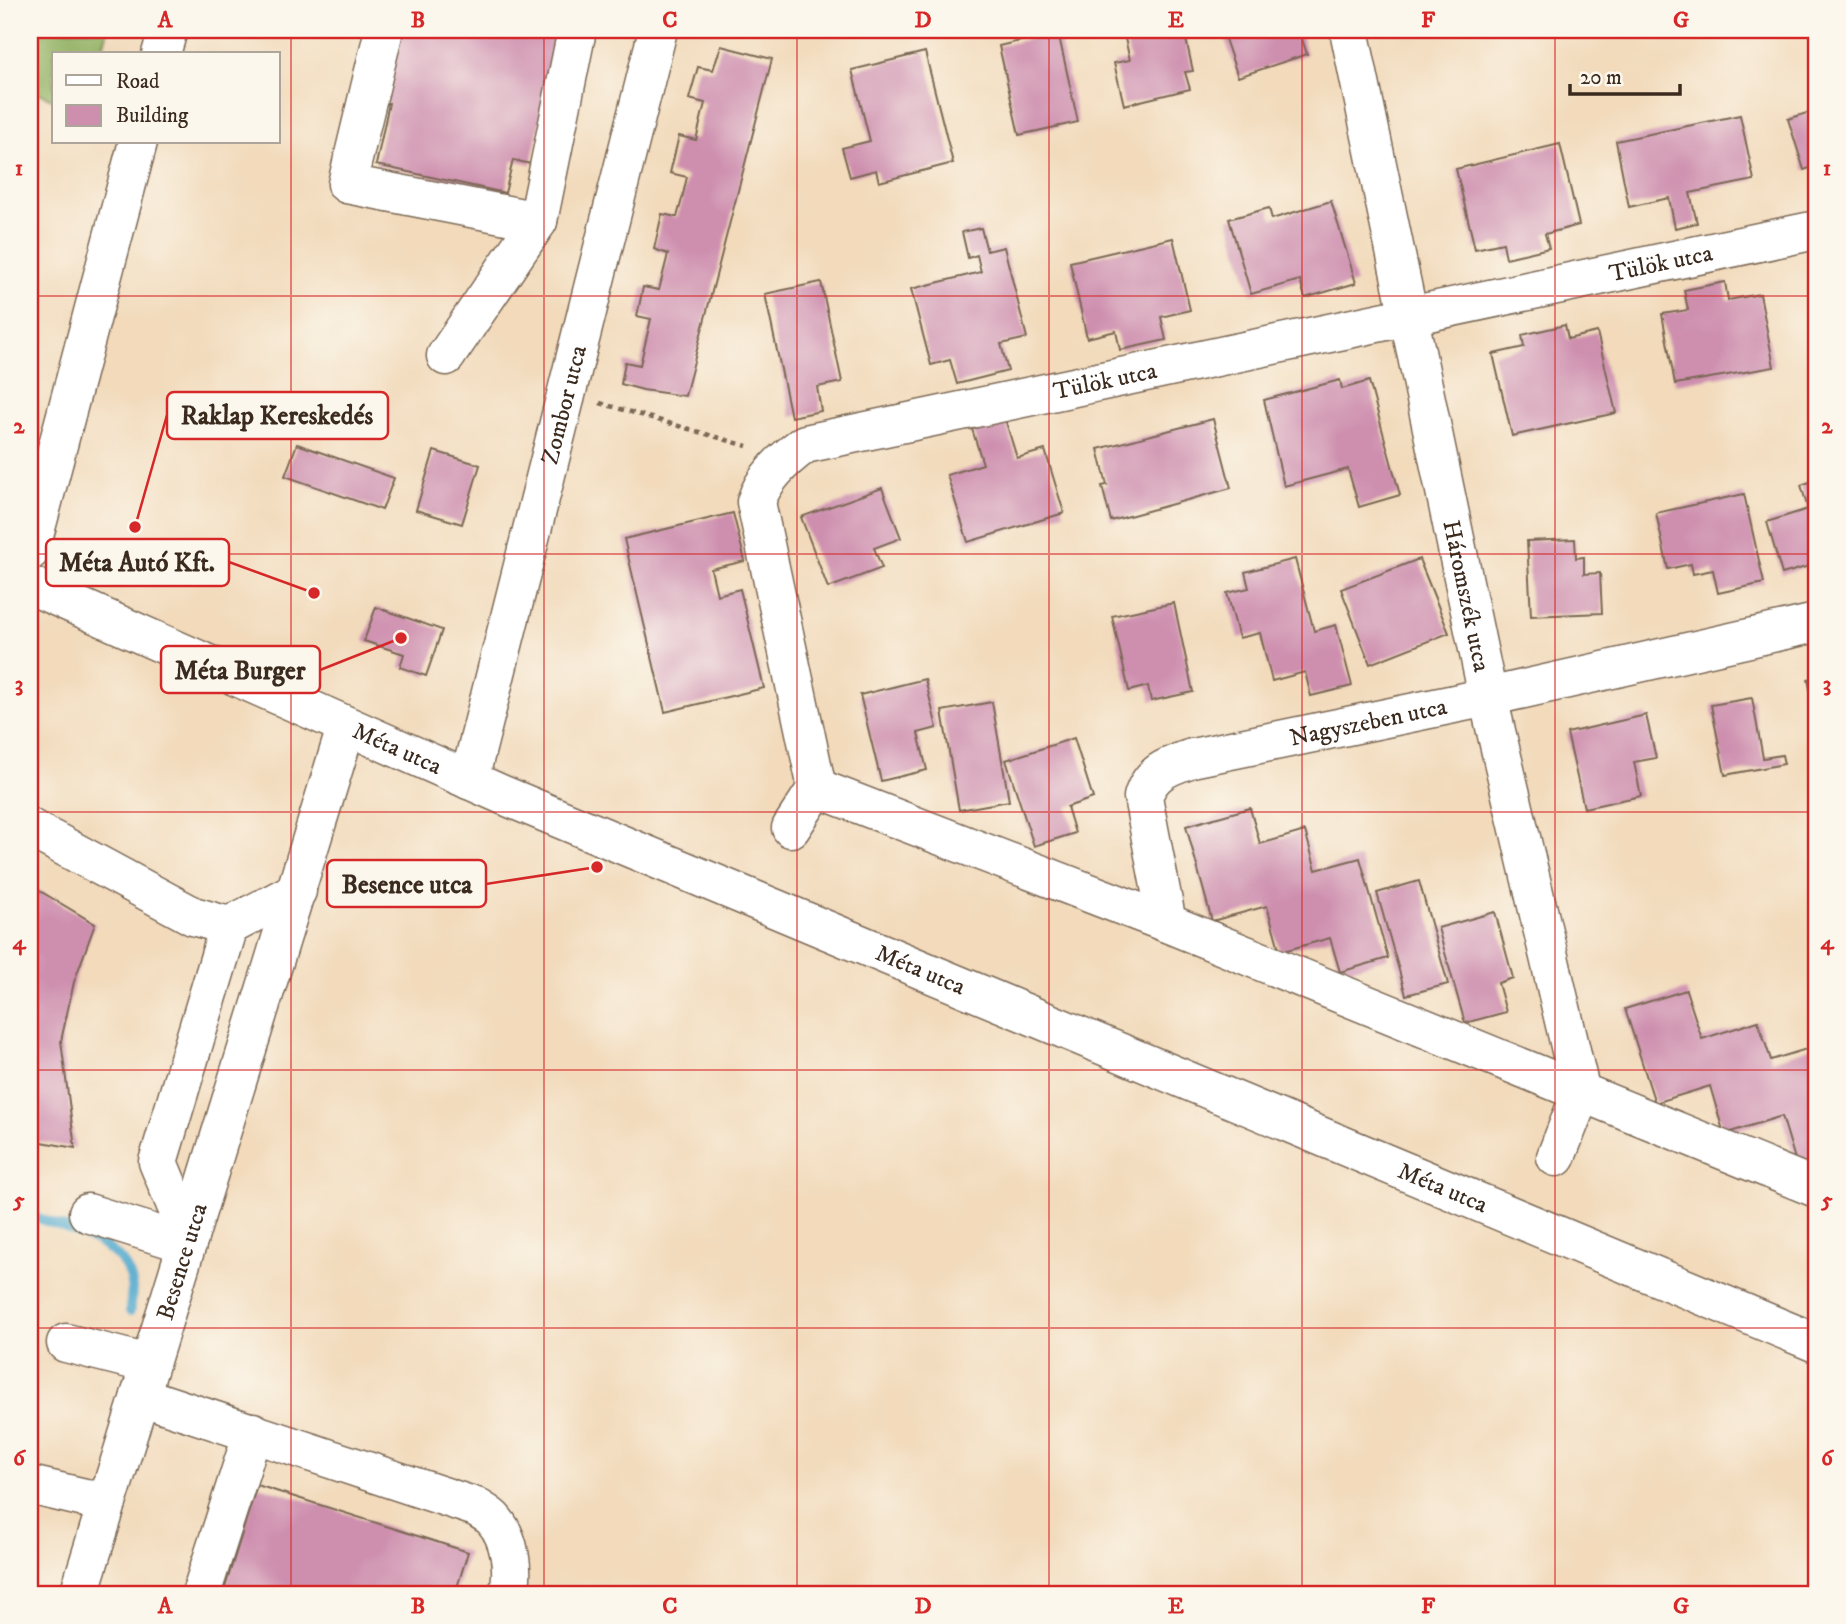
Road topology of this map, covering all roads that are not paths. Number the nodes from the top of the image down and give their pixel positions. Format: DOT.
graph roads {
  1 [pos="168,30"];
  2 [pos="384,30"];
  3 [pos="577,30"];
  4 [pos="658,30"];
  5 [pos="1349,30"];
  6 [pos="162,52"];
  7 [pos="137,144"];
  8 [pos="538,221"];
  9 [pos="1816,230"];
  10 [pos="1408,318"];
  11 [pos="446,356"];
  12 [pos="30,551"];
  13 [pos="30,586"];
  14 [pos="1816,623"];
  15 [pos="1488,697"];
  16 [pos="346,728"];
  17 [pos="469,780"];
  18 [pos="817,788"];
  19 [pos="30,828"];
  20 [pos="791,828"];
  21 [pos="297,891"];
  22 [pos="1167,923"];
  23 [pos="229,926"];
  24 [pos="1581,1093"];
  25 [pos="1556,1157"];
  26 [pos="1816,1188"];
  27 [pos="88,1213"];
  28 [pos="188,1240"];
  29 [pos="66,1343"];
  30 [pos="1816,1343"];
  31 [pos="144,1380"];
  32 [pos="253,1432"];
  33 [pos="30,1485"];
  34 [pos="106,1503"];
  35 [pos="79,1594"];
  36 [pos="201,1594"];
  37 [pos="508,1594"];
  1 -- 6 [label="street"];
  2 -- 8 [label="street"];
  3 -- 8 [label="street"];
  4 -- 17 [label="street, Zombor utca"];
  5 -- 10 [label="street, Háromszék utca"];
  7 -- 12 [label="street"];
  8 -- 11 [label="street"];
  9 -- 10 [label="street, Tülök utca"];
  10 -- 15 [label="street, Háromszék utca"];
  10 -- 18 [label="street, Tülök utca"];
  13 -- 16 [label="street, Méta utca"];
  14 -- 15 [label="street, Nagyszeben utca"];
  15 -- 22 [label="street, Nagyszeben utca"];
  15 -- 24 [label="street, Háromszék utca"];
  16 -- 17 [label="street, Méta utca"];
  16 -- 21 [label="street, Besence utca"];
  17 -- 30 [label="street, Méta utca"];
  18 -- 20 [label="street"];
  18 -- 22 [label="street"];
  19 -- 23 [label="street"];
  21 -- 23 [label="street"];
  21 -- 28 [label="street, Besence utca"];
  22 -- 24 [label="street"];
  23 -- 28 [label="street"];
  24 -- 25 [label="street"];
  24 -- 26 [label="street"];
  27 -- 28 [label="street"];
  28 -- 31 [label="street, Besence utca"];
  29 -- 31 [label="street"];
  31 -- 32 [label="street"];
  31 -- 34 [label="street, Besence utca"];
  32 -- 36 [label="street"];
  32 -- 37 [label="street"];
  33 -- 34 [label="street"];
  34 -- 35 [label="street, Besence utca"];
}
